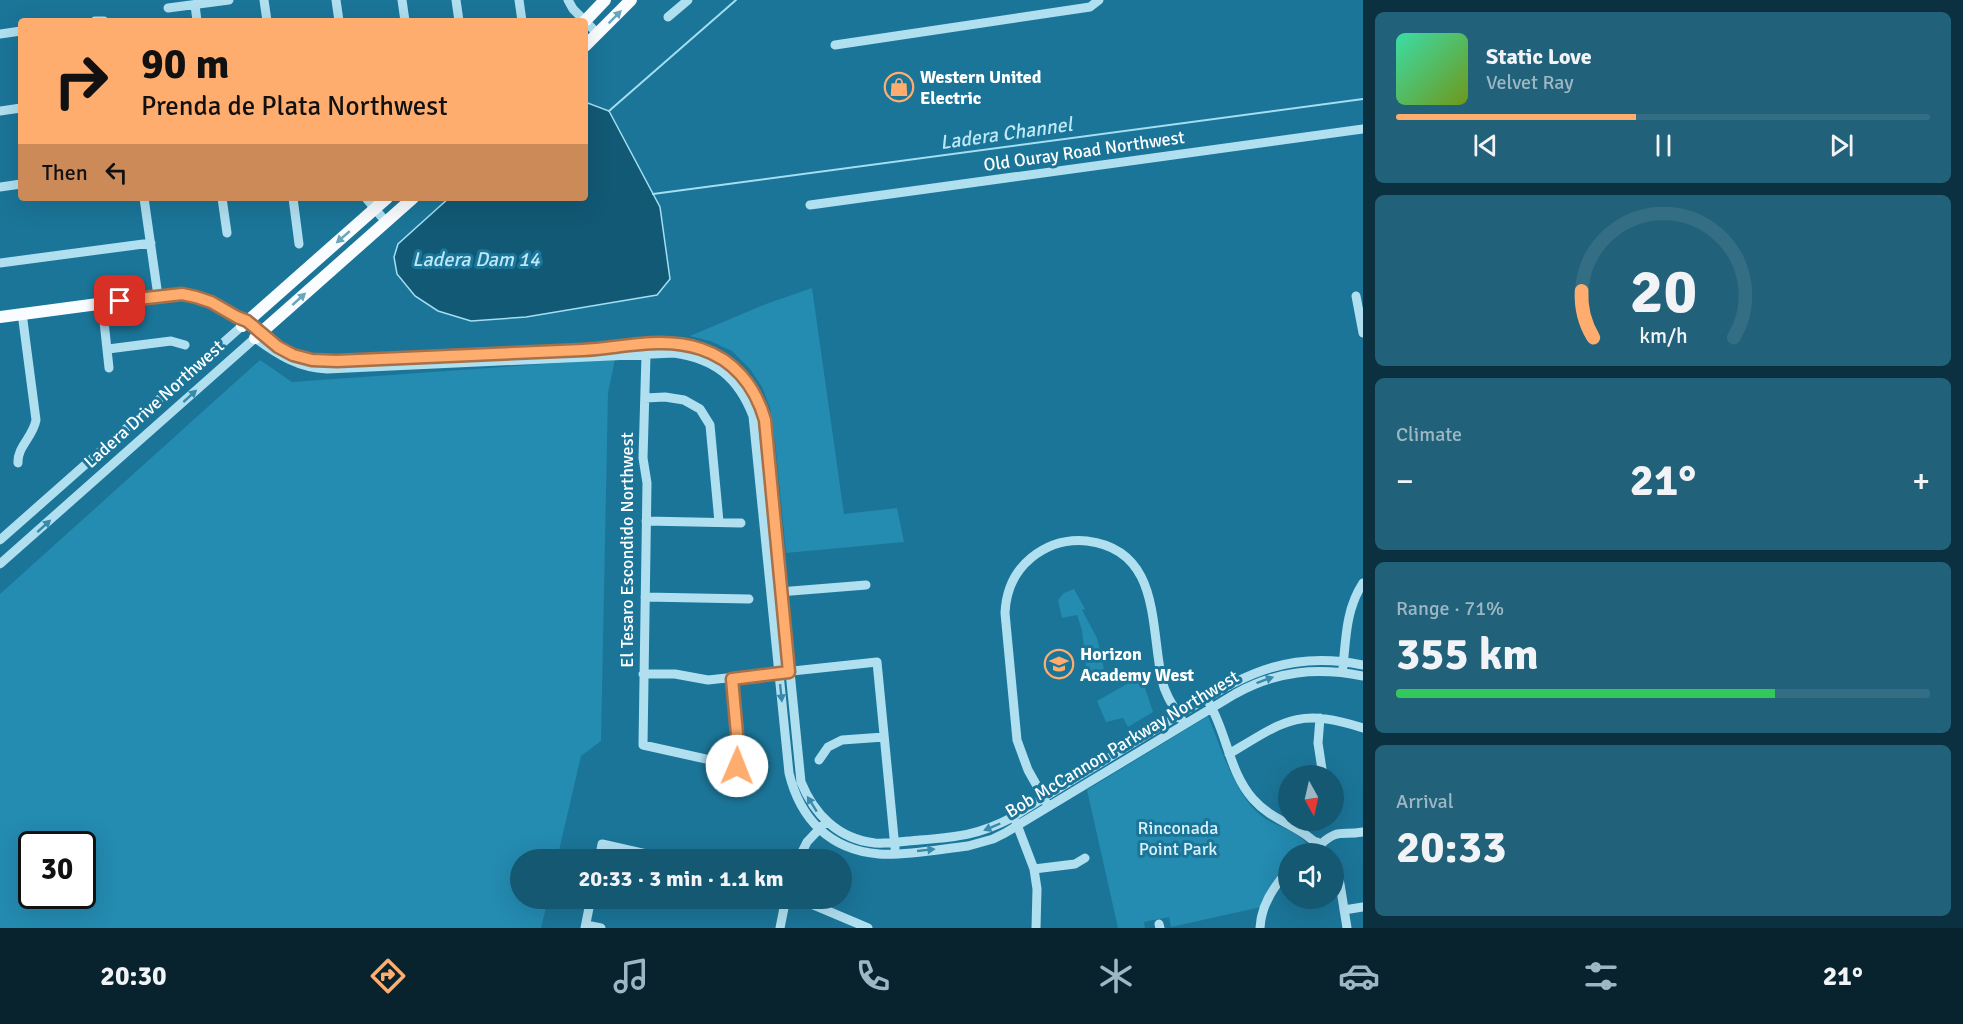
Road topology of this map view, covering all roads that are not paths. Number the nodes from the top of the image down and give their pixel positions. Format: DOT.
graph roads {
  1 [pos="229,0"];
  2 [pos="264,0"];
  3 [pos="336,0"];
  4 [pos="402,0"];
  5 [pos="456,0"];
  6 [pos="519,0"];
  7 [pos="568,0"];
  8 [pos="605,0"];
  9 [pos="631,0"];
  10 [pos="688,0"];
  11 [pos="1099,0"];
  12 [pos="195,5"];
  13 [pos="168,8"];
  14 [pos="668,17"];
  15 [pos="197,18"];
  16 [pos="267,18"];
  17 [pos="339,18"];
  18 [pos="405,18"];
  19 [pos="459,18"];
  20 [pos="522,18"];
  21 [pos="583,18"];
  22 [pos="588,18"];
  23 [pos="588,24"];
  24 [pos="18,31"];
  25 [pos="0,34"];
  26 [pos="598,34"];
  27 [pos="588,43"];
  28 [pos="835,45"];
  29 [pos="18,108"];
  30 [pos="0,111"];
  31 [pos="1363,129"];
  32 [pos="18,184"];
  33 [pos="0,187"];
  34 [pos="144,201"];
  35 [pos="222,201"];
  36 [pos="293,201"];
  37 [pos="368,201"];
  38 [pos="383,201"];
  39 [pos="410,201"];
  40 [pos="810,205"];
  41 [pos="374,209"];
  42 [pos="386,222"];
  43 [pos="227,233"];
  44 [pos="151,243"];
  45 [pos="299,244"];
  46 [pos="0,263"];
  47 [pos="158,296"];
  48 [pos="1356,296"];
  49 [pos="102,303"];
  50 [pos="22,313"];
  51 [pos="0,317"];
  52 [pos="242,322"];
  53 [pos="1363,333"];
  54 [pos="258,336"];
  55 [pos="185,345"];
  56 [pos="108,349"];
  57 [pos="646,354"];
  58 [pos="109,368"];
  59 [pos="645,398"];
  60 [pos="18,462"];
  61 [pos="646,521"];
  62 [pos="719,522"];
  63 [pos="741,523"];
  64 [pos="0,540"];
  65 [pos="0,564"];
  66 [pos="1363,583"];
  67 [pos="866,585"];
  68 [pos="782,592"];
  69 [pos="771,593"];
  70 [pos="645,597"];
  71 [pos="749,599"];
  72 [pos="1343,661"];
  73 [pos="1363,665"];
  74 [pos="789,672"];
  75 [pos="1342,672"];
  76 [pos="778,673"];
  77 [pos="644,674"];
  78 [pos="1363,676"];
  79 [pos="732,679"];
  80 [pos="1209,704"];
  81 [pos="1179,716"];
  82 [pos="1320,718"];
  83 [pos="1185,725"];
  84 [pos="1363,728"];
  85 [pos="884,737"];
  86 [pos="1230,754"];
  87 [pos="819,760"];
  88 [pos="1321,765"];
  89 [pos="1044,797"];
  90 [pos="1049,807"];
  91 [pos="826,821"];
  92 [pos="1016,821"];
  93 [pos="819,830"];
  94 [pos="1363,832"];
  95 [pos="894,842"];
  96 [pos="1317,843"];
  97 [pos="1320,843"];
  98 [pos="601,849"];
  99 [pos="624,849"];
  100 [pos="804,849"];
  101 [pos="895,853"];
  102 [pos="1085,858"];
  103 [pos="1034,869"];
  104 [pos="1278,883"];
  105 [pos="1363,908"];
  106 [pos="589,909"];
  107 [pos="784,909"];
  108 [pos="822,909"];
  109 [pos="1344,910"];
  110 [pos="585,926"];
  111 [pos="864,927"];
  112 [pos="601,928"];
  113 [pos="780,928"];
  114 [pos="1036,928"];
  115 [pos="1260,928"];
  116 [pos="1347,928"];
  1 -- 12 [label="street"];
  2 -- 16 [label="street"];
  3 -- 17 [label="street"];
  4 -- 18 [label="street"];
  5 -- 19 [label="street"];
  6 -- 20 [label="street"];
  7 -- 21 [label="street"];
  8 -- 22 [label="main road"];
  26 -- 9 [label="main road, one-way"];
  10 -- 14 [label="street"];
  11 -- 28 [label="street"];
  12 -- 13 [label="street"];
  12 -- 15 [label="street"];
  23 -- 26 [label="street"];
  24 -- 25 [label="street"];
  26 -- 27 [label="main road"];
  29 -- 30 [label="street"];
  31 -- 40 [label="street, Old Ouray Road Northwest"];
  32 -- 33 [label="street"];
  34 -- 44 [label="street"];
  35 -- 43 [label="street"];
  36 -- 45 [label="street"];
  37 -- 41 [label="street"];
  38 -- 41 [label="main road, Ladera Drive Northwest"];
  39 -- 42 [label="main road, Ladera Drive Northwest"];
  41 -- 42 [label="street"];
  41 -- 52 [label="main road, Ladera Drive Northwest, one-way"];
  54 -- 42 [label="main road, Ladera Drive Northwest, one-way"];
  44 -- 46 [label="street"];
  44 -- 47 [label="street"];
  47 -- 49 [label="main road"];
  47 -- 52 [label="main road"];
  48 -- 53 [label="street"];
  49 -- 50 [label="main road"];
  49 -- 56 [label="street"];
  50 -- 51 [label="main road"];
  50 -- 60 [label="street"];
  52 -- 54 [label="main road"];
  52 -- 64 [label="street, Ladera Drive Northwest"];
  54 -- 57 [label="street, Bob McCannon Parkway Northwest"];
  65 -- 54 [label="street, Ladera Drive Northwest, one-way"];
  54 -- 68 [label="street, Bob McCannon Parkway Northwest"];
  55 -- 56 [label="street"];
  56 -- 58 [label="street"];
  57 -- 59 [label="street, El Tesaro Escondido Northwest"];
  57 -- 69 [label="street, Bob McCannon Parkway Northwest"];
  59 -- 61 [label="street, El Tesaro Escondido Northwest"];
  59 -- 62 [label="street"];
  61 -- 62 [label="street"];
  61 -- 70 [label="street, El Tesaro Escondido Northwest"];
  62 -- 63 [label="street"];
  66 -- 72 [label="street"];
  67 -- 68 [label="street"];
  68 -- 69 [label="street"];
  68 -- 74 [label="street, Bob McCannon Parkway Northwest"];
  69 -- 76 [label="street, Bob McCannon Parkway Northwest"];
  70 -- 71 [label="street"];
  70 -- 77 [label="street, El Tesaro Escondido Northwest"];
  72 -- 73 [label="street, Bob McCannon Parkway Northwest"];
  72 -- 75 [label="street"];
  72 -- 80 [label="street, Bob McCannon Parkway Northwest"];
  74 -- 76 [label="street"];
  74 -- 85 [label="street"];
  91 -- 74 [label="street, Bob McCannon Parkway Northwest, one-way"];
  75 -- 78 [label="street, Bob McCannon Parkway Northwest"];
  80 -- 75 [label="street, Bob McCannon Parkway Northwest, one-way"];
  76 -- 79 [label="street"];
  76 -- 93 [label="street, Bob McCannon Parkway Northwest, one-way"];
  77 -- 79 [label="street"];
  77 -- 79 [label="street, El Tesaro Escondido Northwest"];
  80 -- 81 [label="street, Bob McCannon Parkway Northwest"];
  80 -- 83 [label="street, Bob McCannon Parkway Northwest"];
  80 -- 86 [label="street"];
  81 -- 83 [label="street"];
  81 -- 89 [label="street, Bob McCannon Parkway Northwest"];
  81 -- 89 [label="street"];
  82 -- 84 [label="street"];
  82 -- 86 [label="street"];
  82 -- 88 [label="street"];
  83 -- 90 [label="street, Bob McCannon Parkway Northwest"];
  85 -- 87 [label="street"];
  85 -- 95 [label="street"];
  86 -- 96 [label="street"];
  89 -- 90 [label="street"];
  89 -- 92 [label="street, Bob McCannon Parkway Northwest"];
  90 -- 92 [label="street, Bob McCannon Parkway Northwest"];
  91 -- 93 [label="street"];
  91 -- 95 [label="street, Bob McCannon Parkway Northwest"];
  92 -- 95 [label="street, Bob McCannon Parkway Northwest, one-way"];
  101 -- 92 [label="street, Bob McCannon Parkway Northwest, one-way"];
  92 -- 103 [label="street"];
  93 -- 100 [label="street"];
  93 -- 101 [label="street, Bob McCannon Parkway Northwest"];
  94 -- 97 [label="street"];
  95 -- 101 [label="street"];
  98 -- 99 [label="street"];
  102 -- 103 [label="street"];
  103 -- 114 [label="street"];
  104 -- 115 [label="street"];
  105 -- 109 [label="street"];
  106 -- 110 [label="street"];
  107 -- 113 [label="street"];
  108 -- 111 [label="street"];
  109 -- 116 [label="street"];
  110 -- 112 [label="street"];
}
